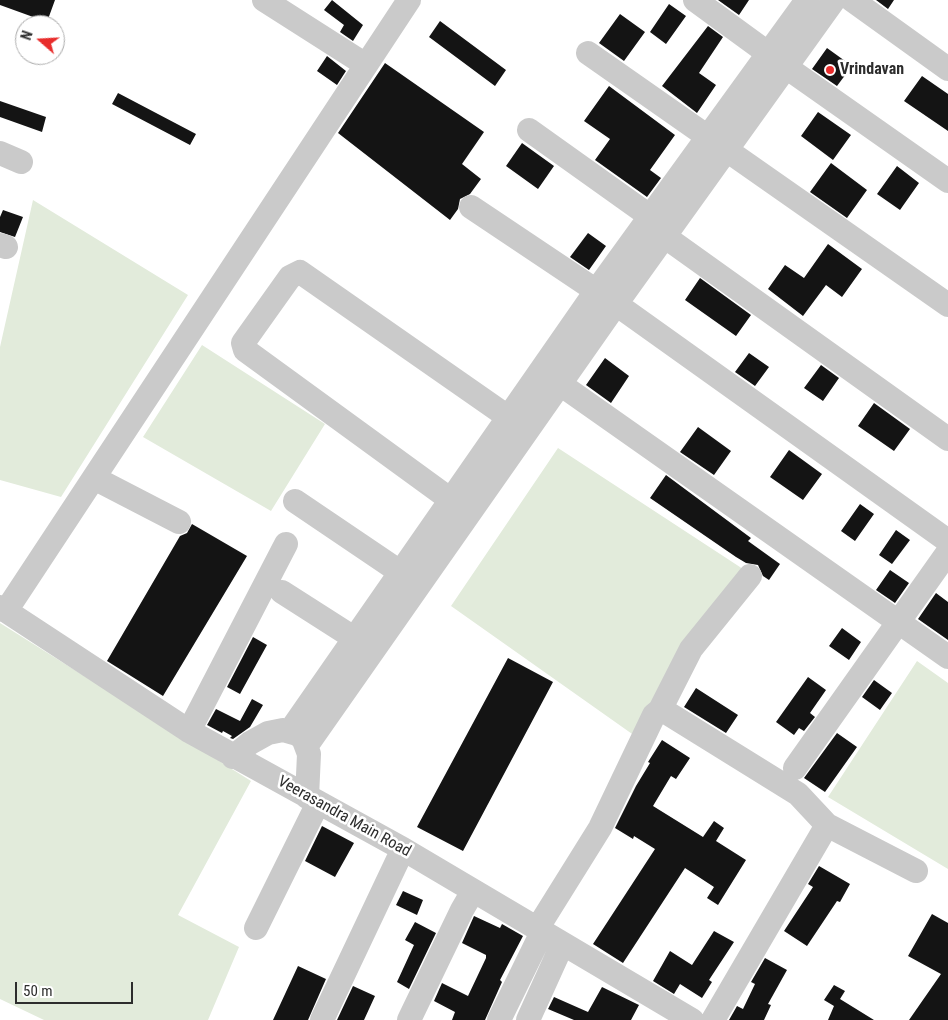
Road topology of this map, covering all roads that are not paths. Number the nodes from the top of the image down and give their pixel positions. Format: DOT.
graph roads {
  1 [pos="264,0"];
  2 [pos="409,0"];
  3 [pos="695,0"];
  4 [pos="807,0"];
  5 [pos="834,0"];
  6 [pos="852,0"];
  7 [pos="588,53"];
  8 [pos="778,60"];
  9 [pos="366,65"];
  10 [pos="948,69"];
  11 [pos="529,130"];
  12 [pos="718,143"];
  13 [pos="948,180"];
  14 [pos="471,207"];
  15 [pos="658,226"];
  16 [pos="596,291"];
  17 [pos="616,304"];
  18 [pos="948,305"];
  19 [pos="560,384"];
  20 [pos="508,418"];
  21 [pos="948,439"];
  22 [pos="94,478"];
  23 [pos="450,500"];
  24 [pos="295,501"];
  25 [pos="179,522"];
  26 [pos="948,541"];
  27 [pos="286,544"];
  28 [pos="948,552"];
  29 [pos="400,572"];
  30 [pos="750,576"];
  31 [pos="282,592"];
  32 [pos="3,609"];
  33 [pos="899,622"];
  34 [pos="355,651"];
  35 [pos="948,657"];
  36 [pos="660,710"];
  37 [pos="188,731"];
  38 [pos="298,738"];
  39 [pos="233,757"];
  40 [pos="795,768"];
  41 [pos="313,800"];
  42 [pos="827,825"];
  43 [pos="403,849"];
  44 [pos="916,871"];
  45 [pos="473,891"];
  46 [pos="256,928"];
  47 [pos="540,931"];
  48 [pos="562,944"];
  49 [pos="322,1020"];
  50 [pos="409,1020"];
  51 [pos="498,1020"];
  52 [pos="528,1020"];
  53 [pos="692,1020"];
  54 [pos="713,1020"];
  1 -- 9 [label="street"];
  2 -- 9 [label="street"];
  3 -- 8 [label="street"];
  4 -- 8 [label="street"];
  5 -- 8 [label="street"];
  6 -- 10 [label="street"];
  7 -- 12 [label="street"];
  8 -- 12 [label="street"];
  8 -- 13 [label="street"];
  9 -- 22 [label="street"];
  11 -- 15 [label="street"];
  12 -- 15 [label="street"];
  12 -- 18 [label="street"];
  14 -- 16 [label="street"];
  15 -- 16 [label="street"];
  15 -- 17 [label="street"];
  15 -- 21 [label="street"];
  16 -- 17 [label="street"];
  16 -- 20 [label="street"];
  17 -- 19 [label="street"];
  17 -- 26 [label="street"];
  19 -- 33 [label="street"];
  19 -- 34 [label="street"];
  20 -- 23 [label="street"];
  20 -- 23 [label="street"];
  22 -- 25 [label="street"];
  22 -- 32 [label="street"];
  23 -- 29 [label="street"];
  24 -- 29 [label="street"];
  27 -- 37 [label="street"];
  28 -- 33 [label="street"];
  29 -- 34 [label="street"];
  30 -- 36 [label="street"];
  31 -- 34 [label="street"];
  32 -- 37 [label="street, Veerasandra Main Road"];
  33 -- 35 [label="street"];
  33 -- 40 [label="street"];
  34 -- 38 [label="street"];
  36 -- 42 [label="street"];
  36 -- 47 [label="street"];
  37 -- 39 [label="street, Veerasandra Main Road"];
  38 -- 39 [label="street"];
  38 -- 41 [label="street"];
  39 -- 41 [label="street, Veerasandra Main Road"];
  41 -- 43 [label="street, Veerasandra Main Road"];
  41 -- 46 [label="street"];
  42 -- 44 [label="street"];
  42 -- 54 [label="street"];
  43 -- 45 [label="street, Veerasandra Main Road"];
  43 -- 49 [label="street"];
  45 -- 47 [label="street, Veerasandra Main Road"];
  45 -- 50 [label="street"];
  47 -- 48 [label="street, Veerasandra Main Road"];
  47 -- 51 [label="street"];
  48 -- 52 [label="street"];
  48 -- 53 [label="street, Veerasandra Main Road"];
}
